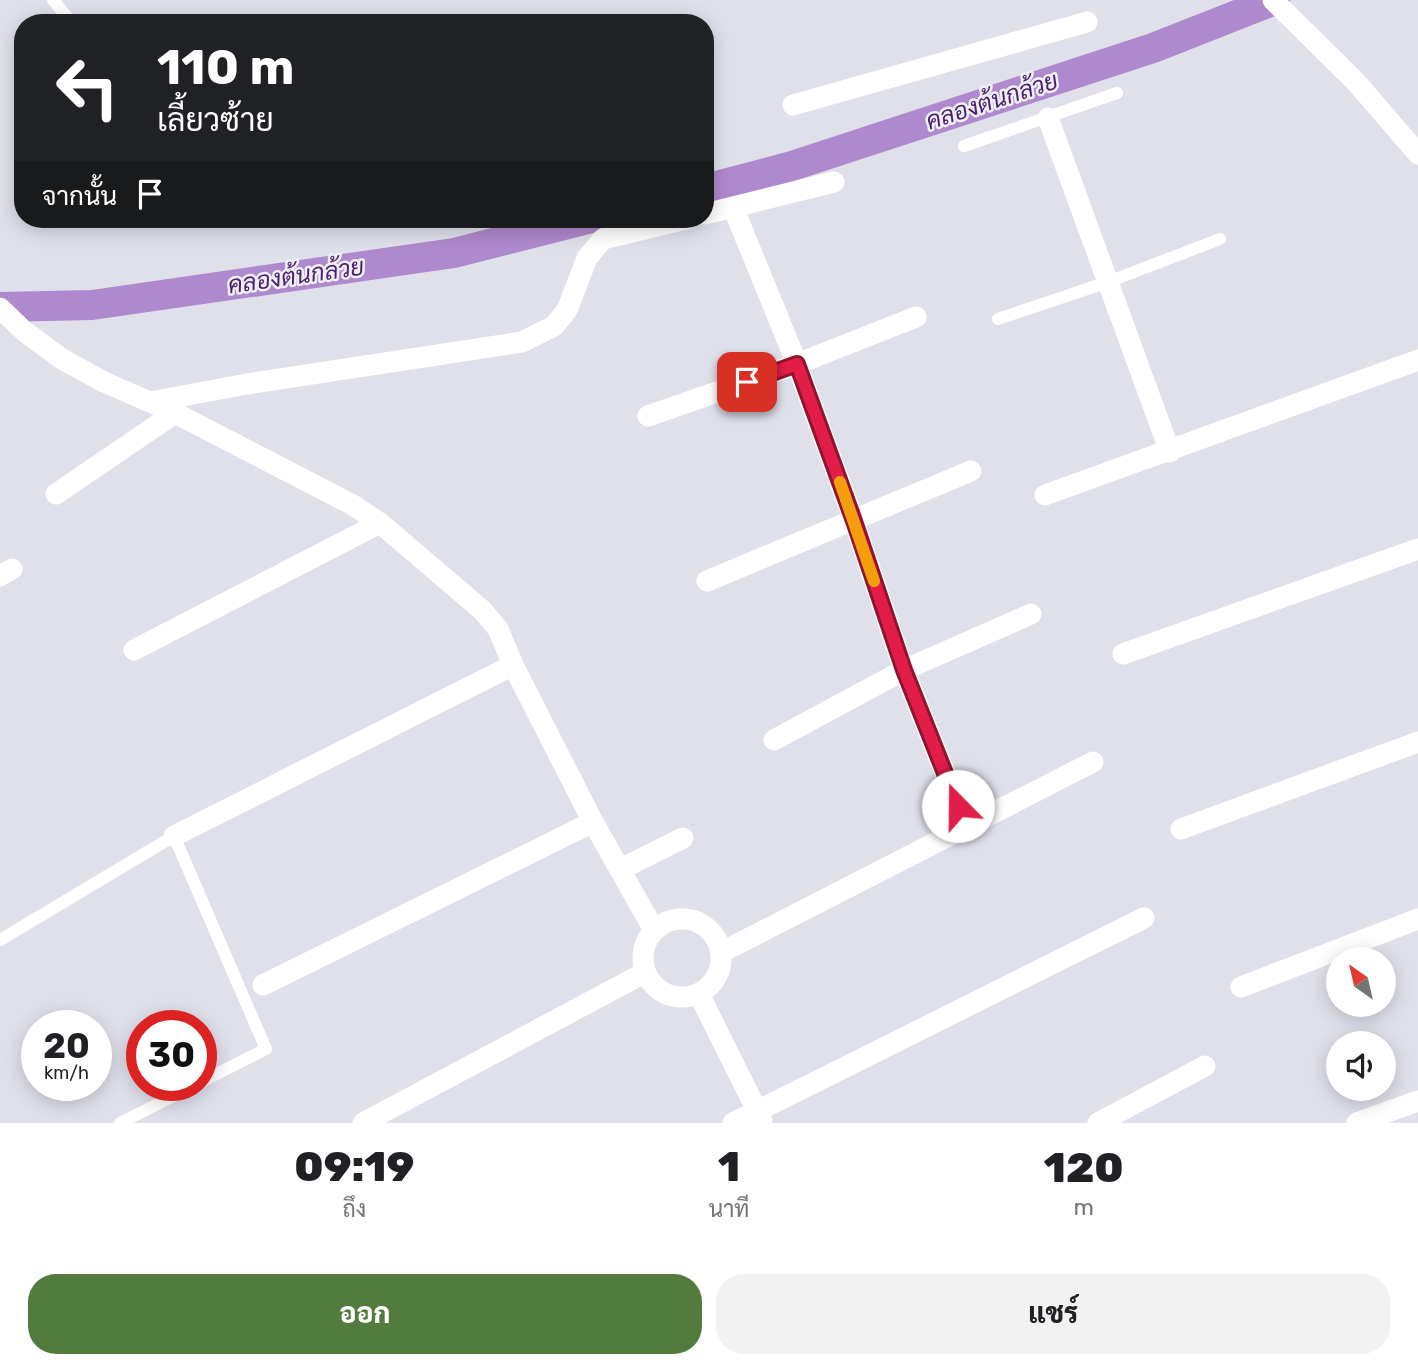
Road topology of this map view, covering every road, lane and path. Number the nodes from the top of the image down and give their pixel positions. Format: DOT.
graph roads {
  1 [pos="52,0"];
  2 [pos="1273,0"];
  3 [pos="64,14"];
  4 [pos="1087,22"];
  5 [pos="1117,93"];
  6 [pos="793,105"];
  7 [pos="1048,118"];
  8 [pos="964,146"];
  9 [pos="1418,154"];
  10 [pos="834,182"];
  11 [pos="733,207"];
  12 [pos="714,212"];
  13 [pos="649,228"];
  14 [pos="1220,239"];
  15 [pos="1108,282"];
  16 [pos="0,308"];
  17 [pos="916,317"];
  18 [pos="998,319"];
  19 [pos="1418,360"];
  20 [pos="797,364"];
  21 [pos="150,402"];
  22 [pos="175,413"];
  23 [pos="648,416"];
  24 [pos="1170,452"];
  25 [pos="971,471"];
  26 [pos="56,494"];
  27 [pos="1045,495"];
  28 [pos="854,521"];
  29 [pos="380,523"];
  30 [pos="1418,549"];
  31 [pos="707,581"];
  32 [pos="1031,614"];
  33 [pos="134,650"];
  34 [pos="1123,654"];
  35 [pos="513,665"];
  36 [pos="904,670"];
  37 [pos="775,740"];
  38 [pos="1418,743"];
  39 [pos="1093,762"];
  40 [pos="593,822"];
  41 [pos="967,828"];
  42 [pos="1181,829"];
  43 [pos="174,836"];
  44 [pos="683,838"];
  45 [pos="621,869"];
  46 [pos="1144,918"];
  47 [pos="1418,919"];
  48 [pos="654,930"];
  49 [pos="0,940"];
  50 [pos="722,952"];
  51 [pos="645,972"];
  52 [pos="263,985"];
  53 [pos="1241,987"];
  54 [pos="699,994"];
  55 [pos="1205,1066"];
  56 [pos="217,1074"];
  57 [pos="163,1101"];
  58 [pos="1418,1101"];
  59 [pos="760,1117"];
  60 [pos="120,1123"];
  61 [pos="363,1123"];
  62 [pos="733,1123"];
  63 [pos="1098,1123"];
  64 [pos="1357,1123"];
  1 -- 3 [label="lane"];
  2 -- 9 [label="street"];
  4 -- 6 [label="street"];
  5 -- 7 [label="lane"];
  7 -- 8 [label="lane"];
  7 -- 15 [label="street"];
  10 -- 11 [label="street"];
  11 -- 12 [label="street"];
  11 -- 20 [label="street"];
  13 -- 21 [label="street"];
  14 -- 15 [label="lane"];
  15 -- 18 [label="lane"];
  15 -- 24 [label="street"];
  16 -- 21 [label="street"];
  17 -- 20 [label="street"];
  19 -- 24 [label="street"];
  20 -- 23 [label="street"];
  20 -- 28 [label="street"];
  21 -- 22 [label="street"];
  22 -- 26 [label="street"];
  22 -- 29 [label="street"];
  24 -- 27 [label="street"];
  25 -- 28 [label="street"];
  28 -- 31 [label="street"];
  28 -- 36 [label="street"];
  29 -- 33 [label="street"];
  29 -- 35 [label="street"];
  30 -- 34 [label="street"];
  32 -- 36 [label="street"];
  35 -- 40 [label="street"];
  35 -- 43 [label="street"];
  36 -- 37 [label="street"];
  36 -- 41 [label="street"];
  38 -- 42 [label="street"];
  39 -- 41 [label="street"];
  40 -- 45 [label="street"];
  40 -- 52 [label="street"];
  41 -- 50 [label="street"];
  43 -- 49 [label="lane"];
  43 -- 56 [label="lane"];
  44 -- 45 [label="street"];
  45 -- 48 [label="street"];
  46 -- 59 [label="street"];
  47 -- 53 [label="street"];
  48 -- 50 [label="street"];
  48 -- 51 [label="street"];
  50 -- 54 [label="street"];
  51 -- 54 [label="street"];
  51 -- 61 [label="street"];
  54 -- 59 [label="street"];
  55 -- 63 [label="street"];
  57 -- 60 [label="lane"];
  58 -- 64 [label="street"];
  59 -- 62 [label="street"];
}
